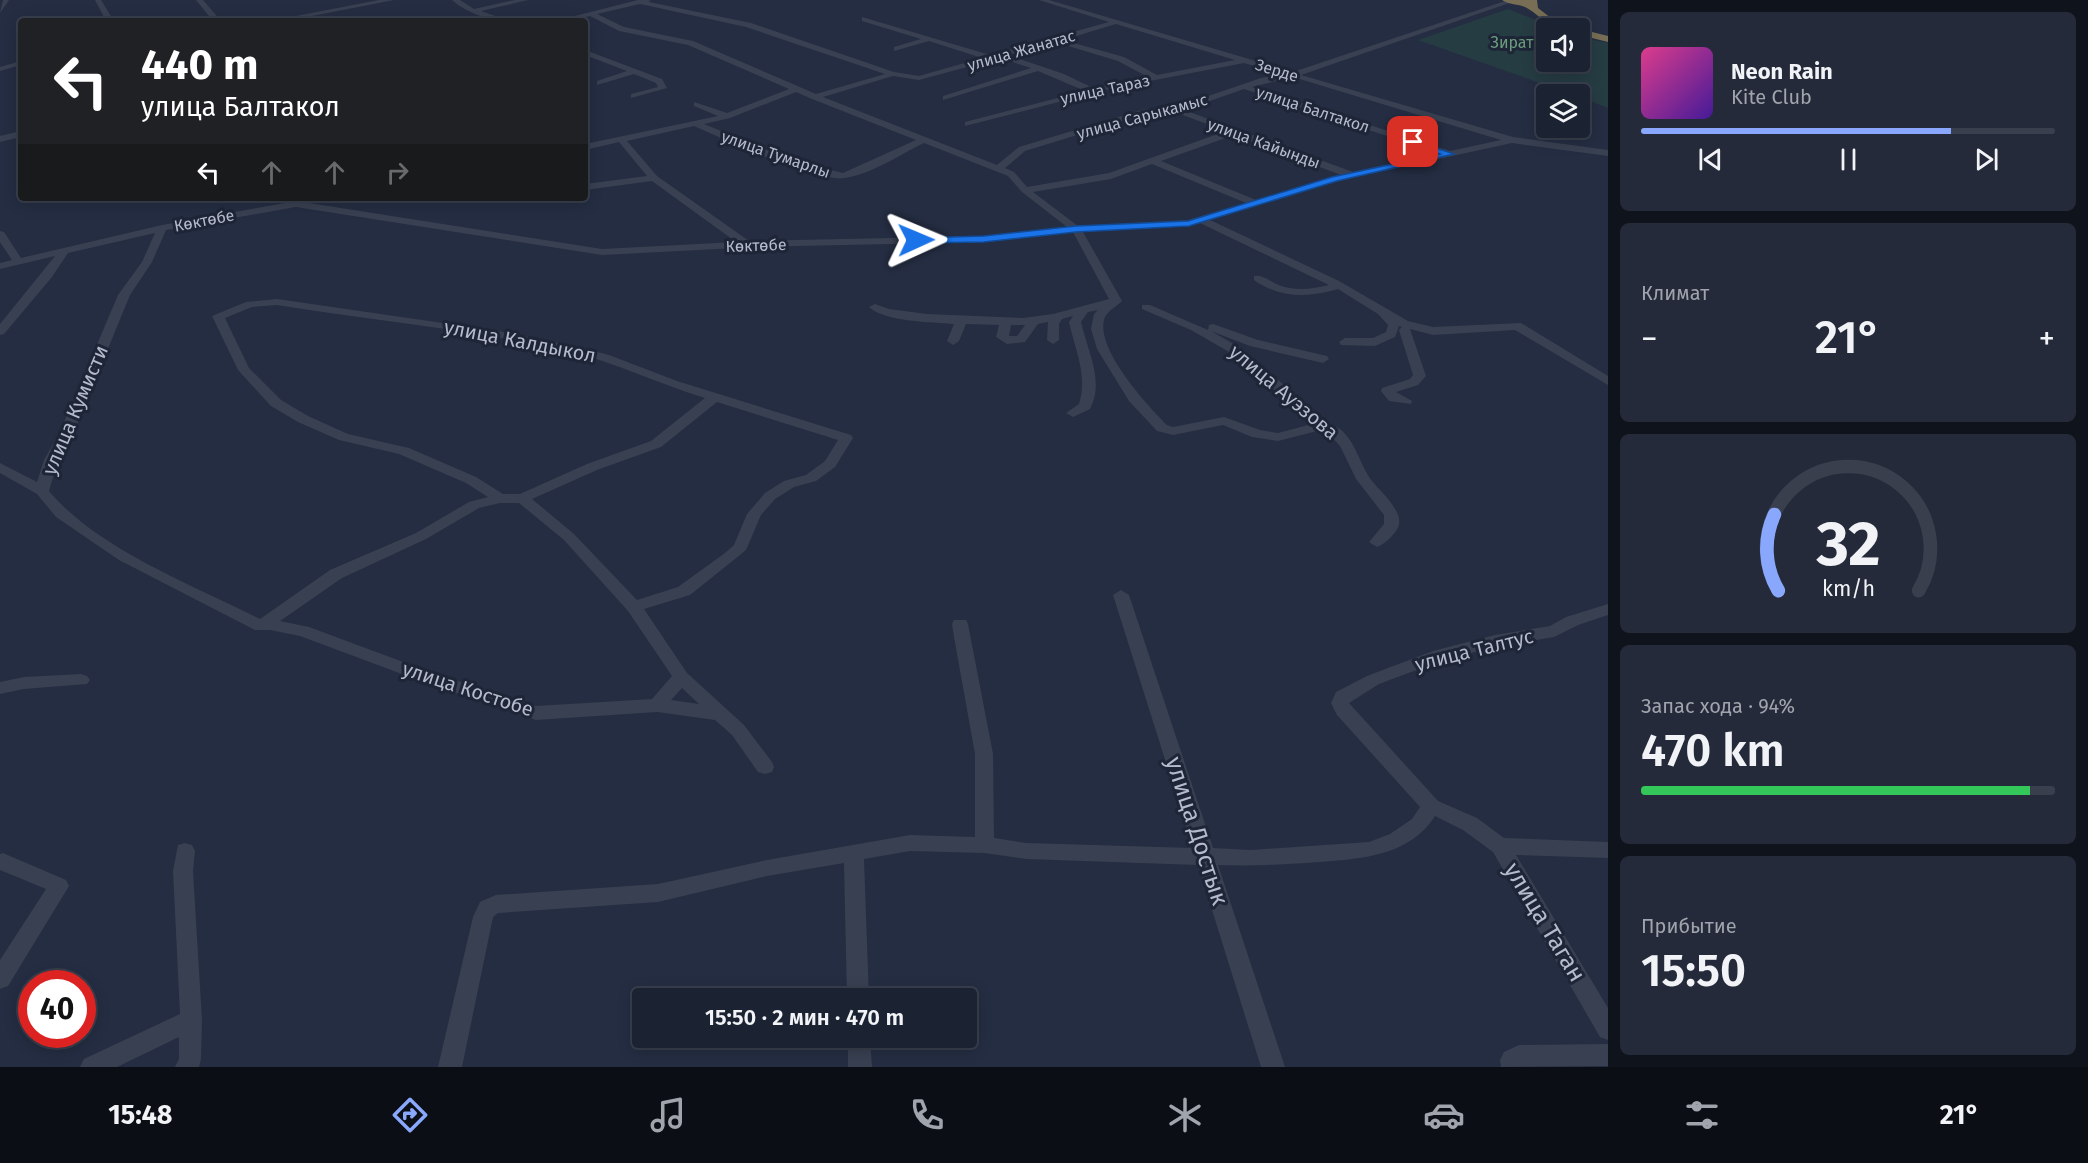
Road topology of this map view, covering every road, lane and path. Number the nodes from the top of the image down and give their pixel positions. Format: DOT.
graph roads {
  1 [pos="6,0"];
  2 [pos="98,0"];
  3 [pos="199,0"];
  4 [pos="392,0"];
  5 [pos="455,0"];
  6 [pos="525,0"];
  7 [pos="1041,0"];
  8 [pos="644,1"];
  9 [pos="1510,1"];
  10 [pos="1533,3"];
  11 [pos="0,11"];
  12 [pos="473,11"];
  13 [pos="590,14"];
  14 [pos="108,18"];
  15 [pos="214,18"];
  16 [pos="291,18"];
  17 [pos="496,18"];
  18 [pos="572,18"];
  19 [pos="1545,18"];
  20 [pos="866,19"];
  21 [pos="1118,22"];
  22 [pos="1590,34"];
  23 [pos="928,39"];
  24 [pos="1608,39"];
  25 [pos="1056,40"];
  26 [pos="897,49"];
  27 [pos="588,54"];
  28 [pos="1000,56"];
  29 [pos="990,58"];
  30 [pos="1245,60"];
  31 [pos="18,64"];
  32 [pos="0,69"];
  33 [pos="1039,69"];
  34 [pos="635,71"];
  35 [pos="893,74"];
  36 [pos="1292,75"];
  37 [pos="1156,78"];
  38 [pos="600,83"];
  39 [pos="1245,87"];
  40 [pos="797,89"];
  41 [pos="1092,90"];
  42 [pos="633,96"];
  43 [pos="815,97"];
  44 [pos="946,98"];
  45 [pos="697,104"];
  46 [pos="1174,109"];
  47 [pos="726,116"];
  48 [pos="696,124"];
  49 [pos="968,124"];
  50 [pos="1233,132"];
  51 [pos="18,135"];
  52 [pos="0,139"];
  53 [pos="622,140"];
  54 [pos="923,140"];
  55 [pos="1512,140"];
  56 [pos="588,146"];
  57 [pos="1608,153"];
  58 [pos="1450,154"];
  59 [pos="1152,161"];
  60 [pos="998,169"];
  61 [pos="1354,176"];
  62 [pos="654,178"];
  63 [pos="588,187"];
  64 [pos="1025,190"];
  65 [pos="266,203"];
  66 [pos="1256,203"];
  67 [pos="1202,219"];
  68 [pos="162,228"];
  69 [pos="1076,229"];
  70 [pos="0,234"];
  71 [pos="747,245"];
  72 [pos="64,251"];
  73 [pos="18,261"];
  74 [pos="0,266"];
  75 [pos="1258,278"];
  76 [pos="1337,286"];
  77 [pos="1116,301"];
  78 [pos="875,307"];
  79 [pos="1146,307"];
  80 [pos="1085,309"];
  81 [pos="1386,314"];
  82 [pos="1183,315"];
  83 [pos="1058,316"];
  84 [pos="962,319"];
  85 [pos="1034,321"];
  86 [pos="1006,322"];
  87 [pos="1405,330"];
  88 [pos="0,331"];
  89 [pos="1053,340"];
  90 [pos="953,341"];
  91 [pos="1345,342"];
  92 [pos="1323,359"];
  93 [pos="1608,381"];
  94 [pos="715,397"];
  95 [pos="1406,400"];
  96 [pos="1072,413"];
  97 [pos="1322,426"];
  98 [pos="0,467"];
  99 [pos="42,491"];
  100 [pos="522,498"];
  101 [pos="500,499"];
  102 [pos="1377,542"];
  103 [pos="1121,595"];
  104 [pos="634,608"];
  105 [pos="1608,609"];
  106 [pos="960,624"];
  107 [pos="261,626"];
  108 [pos="681,677"];
  109 [pos="81,680"];
  110 [pos="0,688"];
  111 [pos="657,705"];
  112 [pos="720,714"];
  113 [pos="765,767"];
  114 [pos="1431,806"];
  115 [pos="984,845"];
  116 [pos="1500,846"];
  117 [pos="1608,850"];
  118 [pos="185,851"];
  119 [pos="854,854"];
  120 [pos="1205,857"];
  121 [pos="0,862"];
  122 [pos="0,980"];
  123 [pos="858,988"];
  124 [pos="191,1020"];
  125 [pos="1608,1029"];
  126 [pos="859,1048"];
  127 [pos="1608,1055"];
  128 [pos="93,1067"];
  129 [pos="187,1067"];
  130 [pos="450,1067"];
  131 [pos="860,1067"];
  132 [pos="1273,1067"];
  133 [pos="1513,1067"];
  1 -- 11 [label="street"];
  2 -- 14 [label="street"];
  3 -- 15 [label="street"];
  4 -- 16 [label="street"];
  5 -- 12 [label="street"];
  6 -- 12 [label="street"];
  7 -- 21 [label="street, Зерде"];
  8 -- 13 [label="street"];
  8 -- 35 [label="street"];
  9 -- 10 [label="highway"];
  9 -- 36 [label="street, улица Сарыкамыс"];
  10 -- 19 [label="highway"];
  12 -- 17 [label="street"];
  13 -- 18 [label="street"];
  13 -- 40 [label="street"];
  20 -- 23 [label="street"];
  21 -- 25 [label="street, улица Жанатас"];
  21 -- 30 [label="street, Зерде"];
  22 -- 24 [label="highway"];
  23 -- 26 [label="street"];
  23 -- 29 [label="street"];
  25 -- 28 [label="street, улица Жанатас"];
  25 -- 37 [label="street"];
  27 -- 34 [label="street"];
  28 -- 29 [label="street, улица Жанатас"];
  28 -- 33 [label="street"];
  29 -- 35 [label="street, улица Жанатас"];
  30 -- 36 [label="street, Зерде"];
  30 -- 37 [label="street, улица Тараз"];
  31 -- 32 [label="street"];
  33 -- 41 [label="street"];
  33 -- 44 [label="street"];
  34 -- 38 [label="street"];
  34 -- 42 [label="street"];
  35 -- 43 [label="street"];
  36 -- 39 [label="street, улица Сарыкамыс"];
  36 -- 55 [label="street, Зерде"];
  37 -- 41 [label="street, улица Тараз"];
  39 -- 46 [label="street, улица Сарыкамыс"];
  39 -- 58 [label="street, улица Балтакол"];
  40 -- 43 [label="street"];
  40 -- 47 [label="street, улица Тумарлы"];
  41 -- 49 [label="street, улица Тараз"];
  43 -- 54 [label="street"];
  45 -- 47 [label="street"];
  46 -- 50 [label="street, улица Кайынды"];
  46 -- 60 [label="street, улица Сарыкамыс"];
  47 -- 48 [label="street, улица Тумарлы"];
  48 -- 53 [label="street, улица Тумарлы"];
  48 -- 54 [label="street, улица Тумарлы"];
  50 -- 59 [label="street"];
  50 -- 61 [label="street, улица Кайынды"];
  51 -- 52 [label="street"];
  53 -- 56 [label="street, улица Тумарлы"];
  53 -- 62 [label="street"];
  54 -- 60 [label="street"];
  55 -- 57 [label="street"];
  55 -- 58 [label="street, Көктөбе"];
  58 -- 61 [label="street, Көктөбе"];
  59 -- 64 [label="street"];
  59 -- 66 [label="street"];
  60 -- 64 [label="street"];
  61 -- 66 [label="street, Көктөбе"];
  62 -- 63 [label="street"];
  62 -- 71 [label="street"];
  64 -- 69 [label="street"];
  65 -- 68 [label="street, Көктөбе"];
  65 -- 71 [label="street, Көктөбе"];
  66 -- 67 [label="street, Көктөбе"];
  67 -- 69 [label="street, Көктөбе"];
  67 -- 76 [label="street"];
  68 -- 72 [label="street, Көктөбе"];
  68 -- 99 [label="street, улица Кумисти"];
  69 -- 71 [label="street, Көктөбе"];
  69 -- 77 [label="street"];
  70 -- 73 [label="street"];
  72 -- 73 [label="street, Көктөбе"];
  72 -- 88 [label="street"];
  73 -- 74 [label="street, Көктөбе"];
  75 -- 76 [label="street"];
  76 -- 81 [label="street"];
  77 -- 80 [label="street"];
  77 -- 97 [label="street"];
  78 -- 84 [label="street"];
  79 -- 97 [label="street, улица Ауэзова"];
  80 -- 83 [label="street"];
  80 -- 96 [label="street"];
  81 -- 91 [label="street"];
  81 -- 93 [label="street"];
  82 -- 92 [label="street"];
  83 -- 85 [label="street"];
  83 -- 89 [label="street"];
  84 -- 86 [label="street"];
  84 -- 90 [label="street"];
  85 -- 86 [label="street"];
  85 -- 86 [label="street"];
  87 -- 95 [label="street"];
  94 -- 100 [label="street"];
  94 -- 101 [label="street, улица Калдыкол"];
  94 -- 104 [label="street, улица Калдыкол"];
  97 -- 102 [label="street, улица Ауэзова"];
  98 -- 99 [label="street"];
  99 -- 107 [label="street, улица Кумисти"];
  100 -- 101 [label="street"];
  100 -- 104 [label="street"];
  101 -- 107 [label="street"];
  103 -- 120 [label="street, улица Достык"];
  104 -- 108 [label="street"];
  105 -- 114 [label="street, улица Талтус"];
  106 -- 115 [label="street"];
  107 -- 111 [label="street, улица Костобе"];
  108 -- 111 [label="street"];
  108 -- 112 [label="street"];
  109 -- 110 [label="street"];
  111 -- 112 [label="street, улица Костобе"];
  112 -- 113 [label="street"];
  114 -- 116 [label="street"];
  114 -- 120 [label="street"];
  115 -- 119 [label="street"];
  115 -- 120 [label="street"];
  116 -- 117 [label="street"];
  116 -- 125 [label="street, улица Таган"];
  118 -- 124 [label="street"];
  119 -- 123 [label="street"];
  119 -- 130 [label="street"];
  120 -- 132 [label="street, улица Достык"];
  121 -- 122 [label="street"];
  124 -- 128 [label="street"];
  124 -- 129 [label="street"];
  126 -- 131 [label="street"];
  127 -- 133 [label="street"];
}
